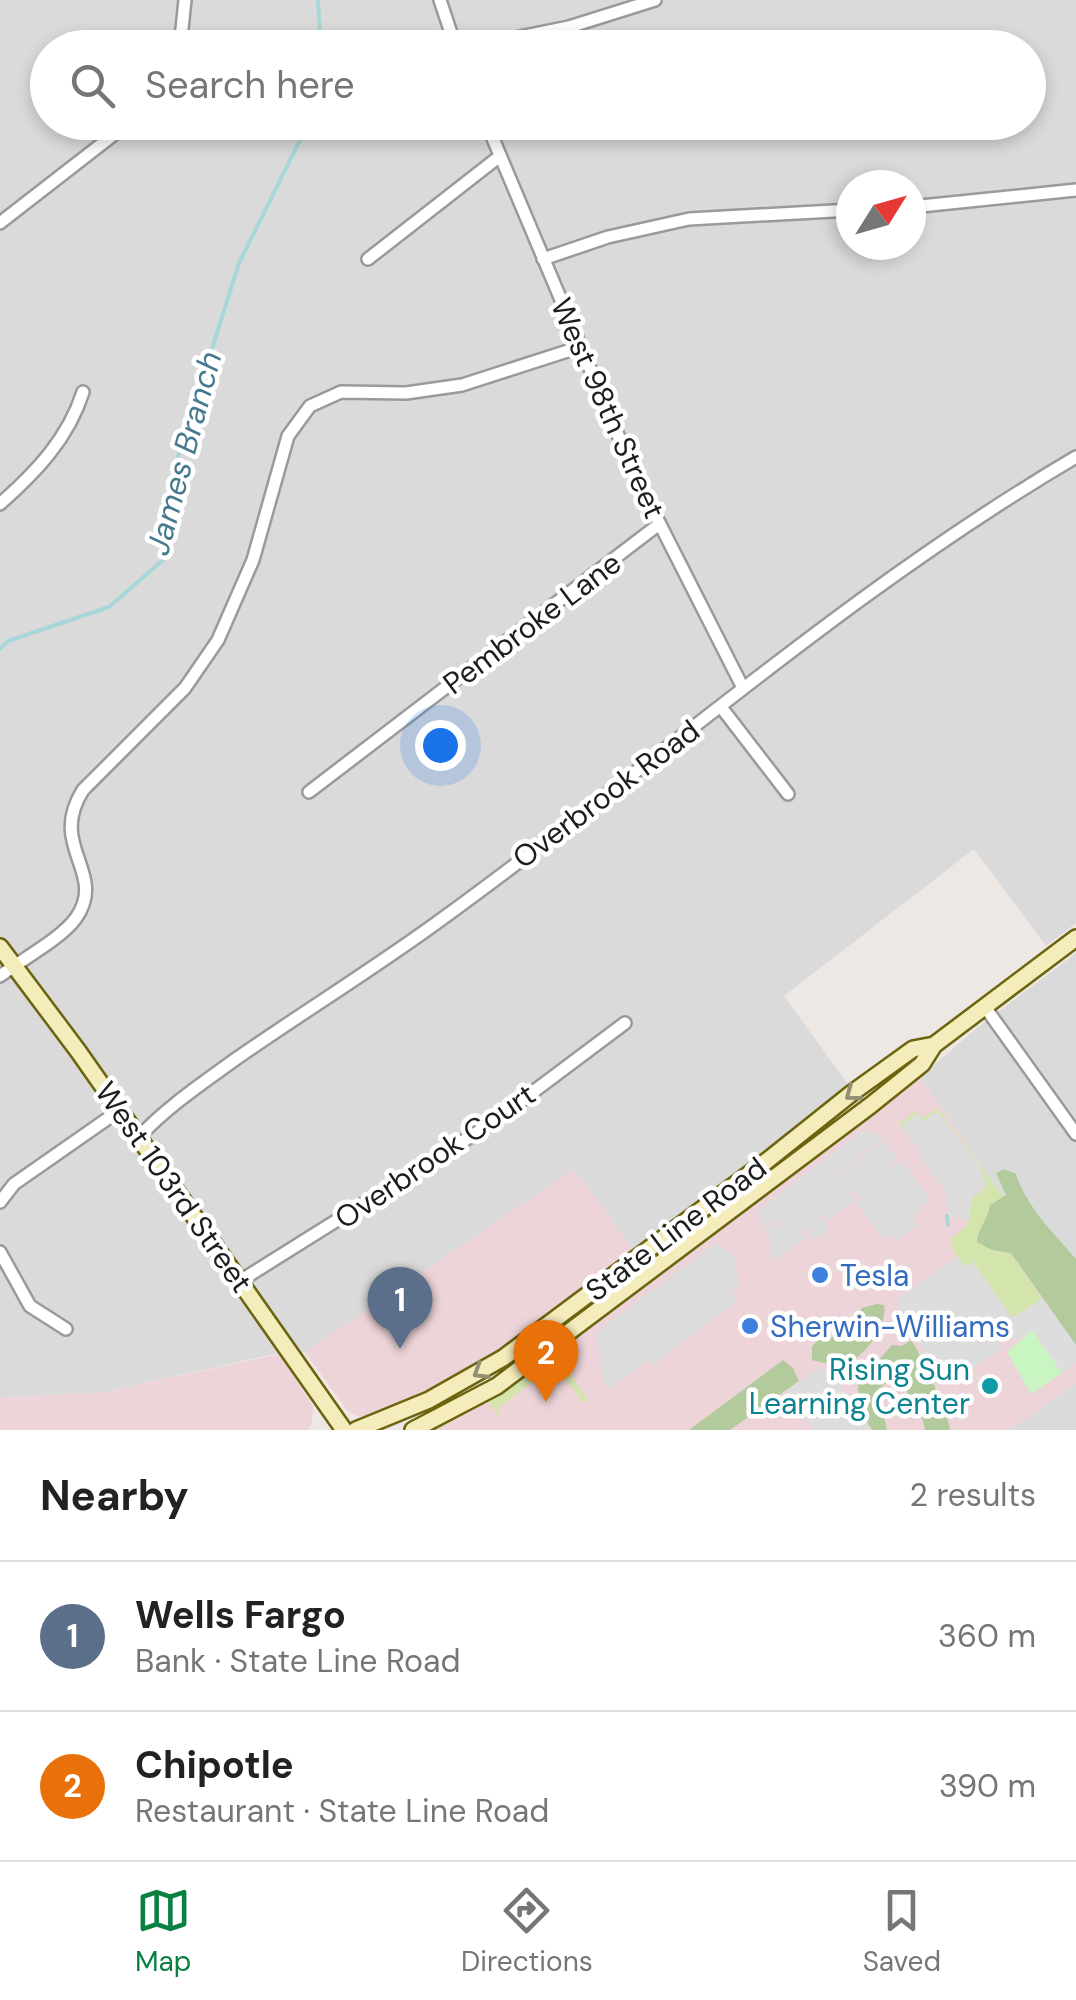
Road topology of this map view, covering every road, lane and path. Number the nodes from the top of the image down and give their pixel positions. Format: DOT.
graph roads {
  1 [pos="186,0"];
  2 [pos="440,0"];
  3 [pos="654,0"];
  4 [pos="182,30"];
  5 [pos="450,30"];
  6 [pos="553,30"];
  7 [pos="107,140"];
  8 [pos="493,140"];
  9 [pos="500,156"];
  10 [pos="1076,190"];
  11 [pos="926,205"];
  12 [pos="836,211"];
  13 [pos="0,223"];
  14 [pos="368,258"];
  15 [pos="543,259"];
  16 [pos="580,347"];
  17 [pos="83,392"];
  18 [pos="1076,457"];
  19 [pos="0,504"];
  20 [pos="658,525"];
  21 [pos="743,688"];
  22 [pos="721,706"];
  23 [pos="309,792"];
  24 [pos="788,794"];
  25 [pos="1076,938"];
  26 [pos="0,948"];
  27 [pos="14,966"];
  28 [pos="0,976"];
  29 [pos="986,1006"];
  30 [pos="625,1022"];
  31 [pos="934,1045"];
  32 [pos="120,1110"];
  33 [pos="1076,1134"];
  34 [pos="139,1137"];
  35 [pos="0,1202"];
  36 [pos="0,1252"];
  37 [pos="240,1281"];
  38 [pos="66,1328"];
  39 [pos="344,1430"];
  40 [pos="356,1430"];
  41 [pos="413,1430"];
  1 -- 4 [label="street"];
  2 -- 5 [label="street"];
  3 -- 6 [label="street"];
  7 -- 13 [label="street"];
  8 -- 9 [label="street, West 98th Street"];
  9 -- 14 [label="street"];
  9 -- 15 [label="street, West 98th Street"];
  10 -- 11 [label="street"];
  12 -- 15 [label="street"];
  15 -- 16 [label="street, West 98th Street"];
  16 -- 20 [label="street, West 98th Street"];
  16 -- 27 [label="street"];
  17 -- 19 [label="street"];
  18 -- 21 [label="street, Overbrook Road"];
  20 -- 21 [label="street, West 98th Street"];
  20 -- 23 [label="street, Pembroke Lane"];
  21 -- 22 [label="street, Overbrook Road"];
  22 -- 24 [label="street"];
  22 -- 34 [label="street, Overbrook Road"];
  25 -- 29 [label="main road, State Line Road"];
  26 -- 27 [label="main road, West 103rd Street"];
  27 -- 28 [label="street"];
  27 -- 32 [label="main road, West 103rd Street"];
  29 -- 31 [label="main road, State Line Road"];
  29 -- 33 [label="street"];
  30 -- 37 [label="street, Overbrook Court"];
  31 -- 40 [label="main road, State Line Road, one-way"];
  31 -- 41 [label="main road, State Line Road"];
  32 -- 34 [label="main road, West 103rd Street"];
  32 -- 35 [label="street"];
  34 -- 37 [label="main road, West 103rd Street"];
  36 -- 38 [label="street"];
  37 -- 39 [label="main road, West 103rd Street"];
}
